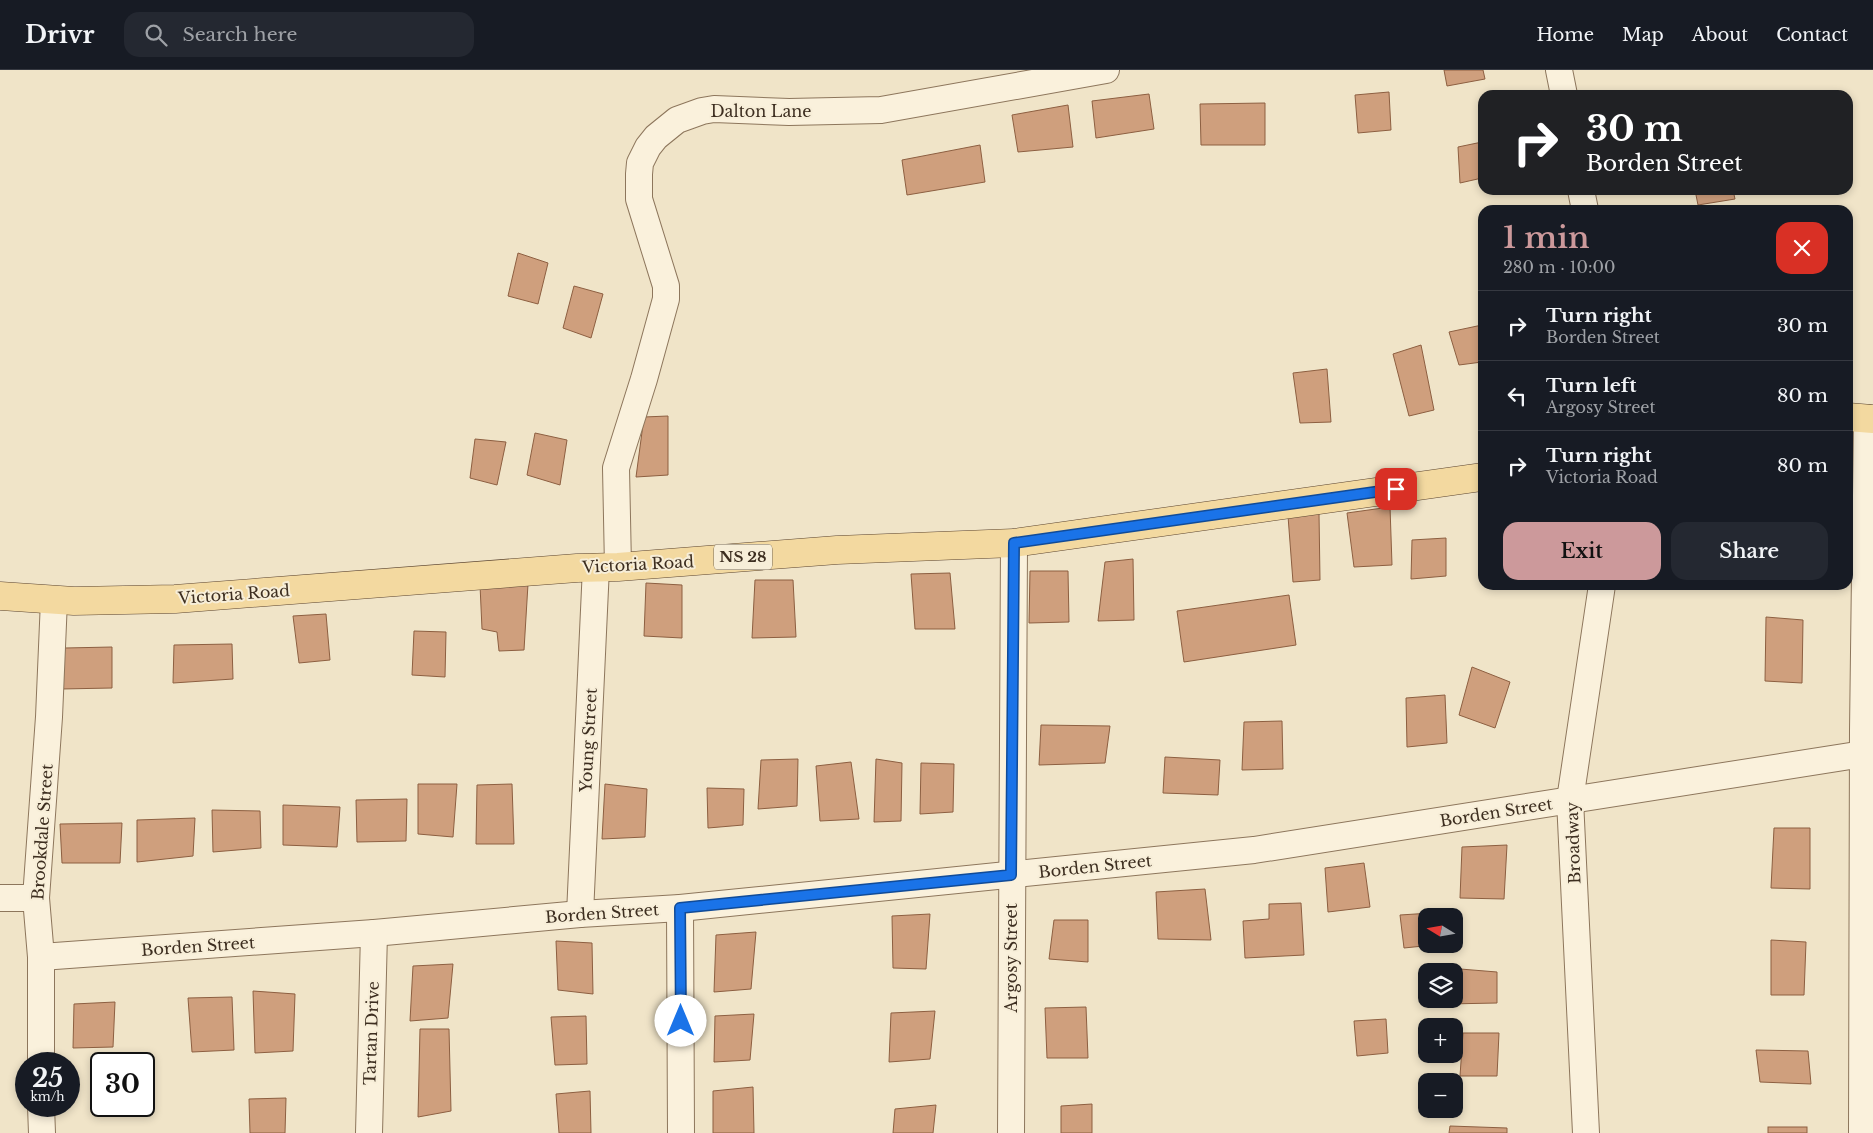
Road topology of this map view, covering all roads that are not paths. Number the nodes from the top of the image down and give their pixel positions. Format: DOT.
graph roads {
  1 [pos="1106,70"];
  2 [pos="1559,70"];
  3 [pos="1563,90"];
  4 [pos="1862,418"];
  5 [pos="1478,478"];
  6 [pos="1014,543"];
  7 [pos="607,567"];
  8 [pos="1601,590"];
  9 [pos="0,596"];
  10 [pos="54,600"];
  11 [pos="1868,756"];
  12 [pos="1570,800"];
  13 [pos="1011,875"];
  14 [pos="0,898"];
  15 [pos="36,898"];
  16 [pos="680,908"];
  17 [pos="580,914"];
  18 [pos="374,933"];
  19 [pos="41,957"];
  20 [pos="41,1052"];
  21 [pos="41,1117"];
  22 [pos="42,1133"];
  23 [pos="368,1133"];
  24 [pos="681,1133"];
  25 [pos="1011,1133"];
  26 [pos="1586,1133"];
  27 [pos="1862,1133"];
  1 -- 7 [label="street, Dalton Lane"];
  2 -- 3 [label="street"];
  4 -- 11 [label="street"];
  5 -- 6 [label="main road, Victoria Road / NS 28"];
  6 -- 7 [label="main road, Victoria Road / NS 28"];
  6 -- 13 [label="street, Argosy Street"];
  7 -- 10 [label="main road, Victoria Road / NS 28"];
  7 -- 17 [label="street, Young Street"];
  8 -- 12 [label="street, Broadway"];
  9 -- 10 [label="main road, Victoria Road / NS 28"];
  10 -- 15 [label="street, Brookdale Street"];
  11 -- 12 [label="street, Borden Street"];
  11 -- 27 [label="street"];
  12 -- 13 [label="street, Borden Street"];
  12 -- 26 [label="street, Broadway"];
  13 -- 16 [label="street, Borden Street"];
  13 -- 25 [label="street, Argosy Street"];
  14 -- 15 [label="street"];
  15 -- 19 [label="street, Brookdale Street"];
  16 -- 17 [label="street, Borden Street"];
  16 -- 24 [label="street"];
  17 -- 18 [label="street, Borden Street"];
  18 -- 19 [label="street, Borden Street"];
  18 -- 23 [label="street, Tartan Drive"];
  19 -- 20 [label="street, Brookdale Street"];
  21 -- 22 [label="street"];
}
